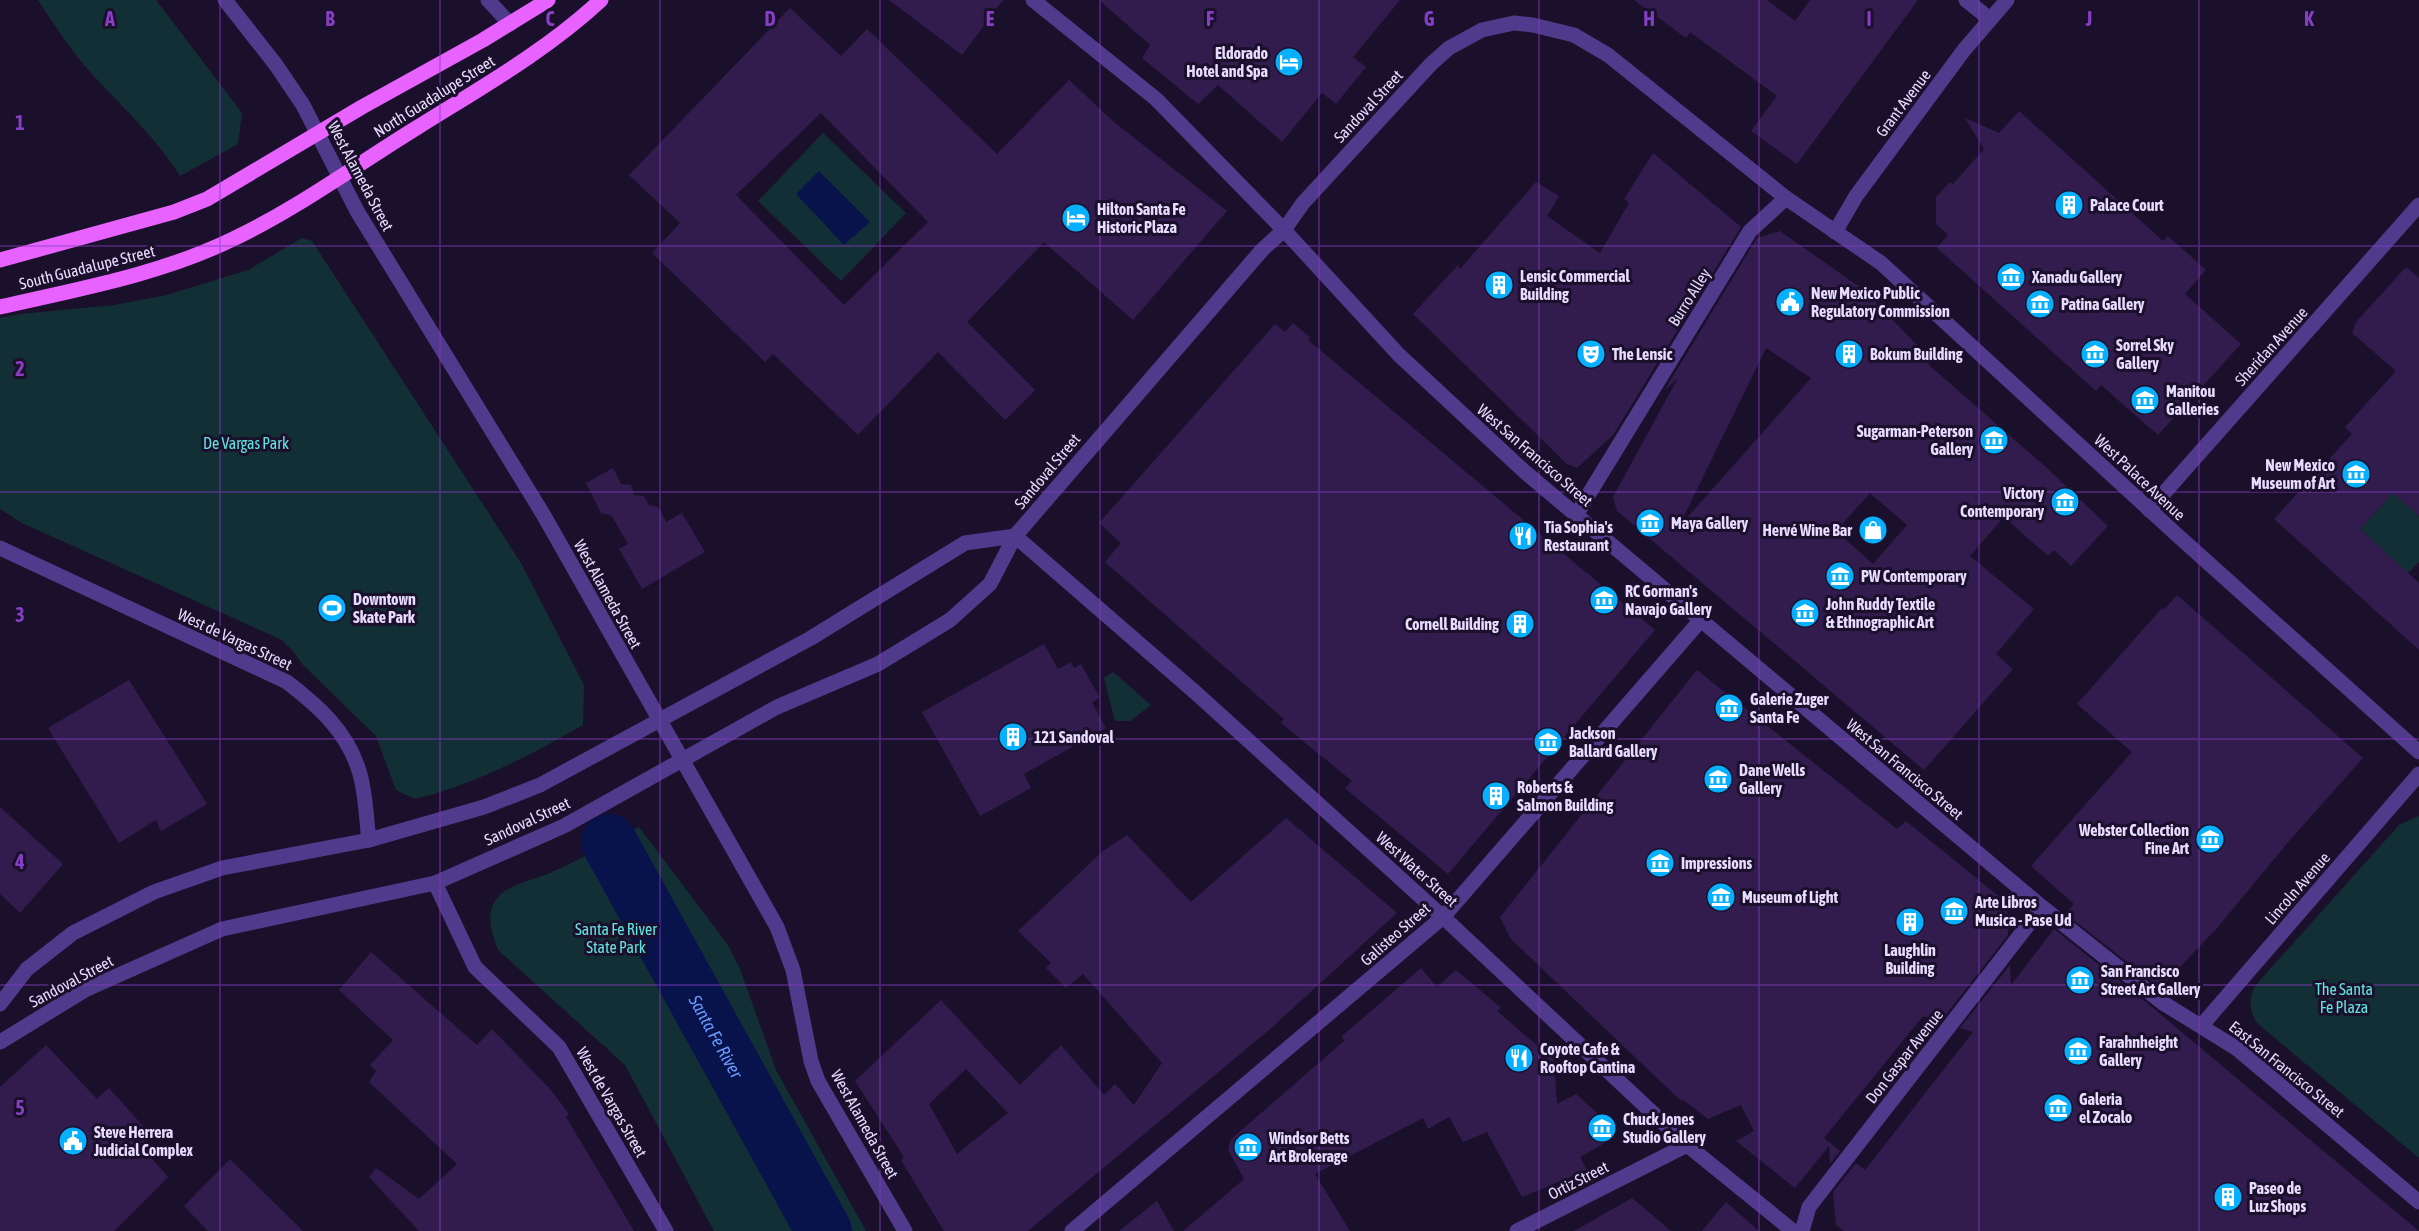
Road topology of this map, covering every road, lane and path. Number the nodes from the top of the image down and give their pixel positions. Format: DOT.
graph roads {
  1 [pos="225,0"];
  2 [pos="488,0"];
  3 [pos="548,0"];
  4 [pos="601,0"];
  5 [pos="1033,0"];
  6 [pos="1966,0"];
  7 [pos="2007,0"];
  8 [pos="1990,19"];
  9 [pos="510,24"];
  10 [pos="318,133"];
  11 [pos="254,171"];
  12 [pos="339,177"];
  13 [pos="1786,198"];
  14 [pos="2419,205"];
  15 [pos="280,215"];
  16 [pos="1284,230"];
  17 [pos="1835,232"];
  18 [pos="0,260"];
  19 [pos="0,307"];
  20 [pos="2149,510"];
  21 [pos="1576,515"];
  22 [pos="1015,536"];
  23 [pos="0,548"];
  24 [pos="1700,621"];
  25 [pos="659,721"];
  26 [pos="2419,752"];
  27 [pos="682,761"];
  28 [pos="2419,774"];
  29 [pos="369,840"];
  30 [pos="435,883"];
  31 [pos="2042,907"];
  32 [pos="1443,917"];
  33 [pos="0,1004"];
  34 [pos="2202,1025"];
  35 [pos="0,1042"];
  36 [pos="1687,1145"];
  37 [pos="2419,1202"];
  38 [pos="666,1231"];
  39 [pos="905,1231"];
  40 [pos="1072,1231"];
  41 [pos="1518,1231"];
  42 [pos="1793,1231"];
  43 [pos="1802,1231"];
  1 -- 10 [label="street, West Alameda Street"];
  2 -- 9 [label="street"];
  3 -- 9 [label="main road, North Guadalupe Street"];
  4 -- 12 [label="main road, North Guadalupe Street"];
  5 -- 16 [label="street, West San Francisco Street"];
  6 -- 8 [label="street"];
  7 -- 8 [label="street, Grant Avenue"];
  8 -- 17 [label="street, Grant Avenue"];
  9 -- 10 [label="main road, North Guadalupe Street"];
  10 -- 11 [label="main road, North Guadalupe Street"];
  10 -- 12 [label="street, West Alameda Street"];
  11 -- 18 [label="main road, South Guadalupe Street"];
  12 -- 15 [label="main road, North Guadalupe Street"];
  12 -- 25 [label="street, West Alameda Street"];
  13 -- 16 [label="street, Sandoval Street"];
  13 -- 17 [label="street, Sandoval Street"];
  13 -- 21 [label="street, Burro Alley"];
  14 -- 20 [label="street, Sheridan Avenue"];
  15 -- 19 [label="main road, South Guadalupe Street"];
  16 -- 21 [label="street, West San Francisco Street"];
  16 -- 22 [label="street, Sandoval Street"];
  17 -- 20 [label="street, West Palace Avenue"];
  20 -- 26 [label="street, West Palace Avenue"];
  21 -- 24 [label="street, West San Francisco Street"];
  22 -- 25 [label="street, Sandoval Street"];
  22 -- 27 [label="street, Sandoval Street"];
  22 -- 32 [label="street, West Water Street"];
  23 -- 29 [label="street, West de Vargas Street"];
  24 -- 31 [label="street, West San Francisco Street"];
  24 -- 32 [label="street, Galisteo Street"];
  25 -- 27 [label="street, West Alameda Street"];
  25 -- 29 [label="street, Sandoval Street"];
  27 -- 30 [label="street, Sandoval Street"];
  27 -- 39 [label="street, West Alameda Street"];
  28 -- 34 [label="street, Lincoln Avenue"];
  29 -- 33 [label="street, Sandoval Street"];
  30 -- 35 [label="street, Sandoval Street"];
  30 -- 38 [label="street, West de Vargas Street"];
  31 -- 34 [label="street, East San Francisco Street"];
  31 -- 43 [label="street, Don Gaspar Avenue"];
  32 -- 36 [label="street, West Water Street"];
  32 -- 40 [label="street, Galisteo Street"];
  34 -- 37 [label="street, East San Francisco Street"];
  36 -- 41 [label="street, Ortiz Street"];
  36 -- 42 [label="street, West Water Street"];
}
